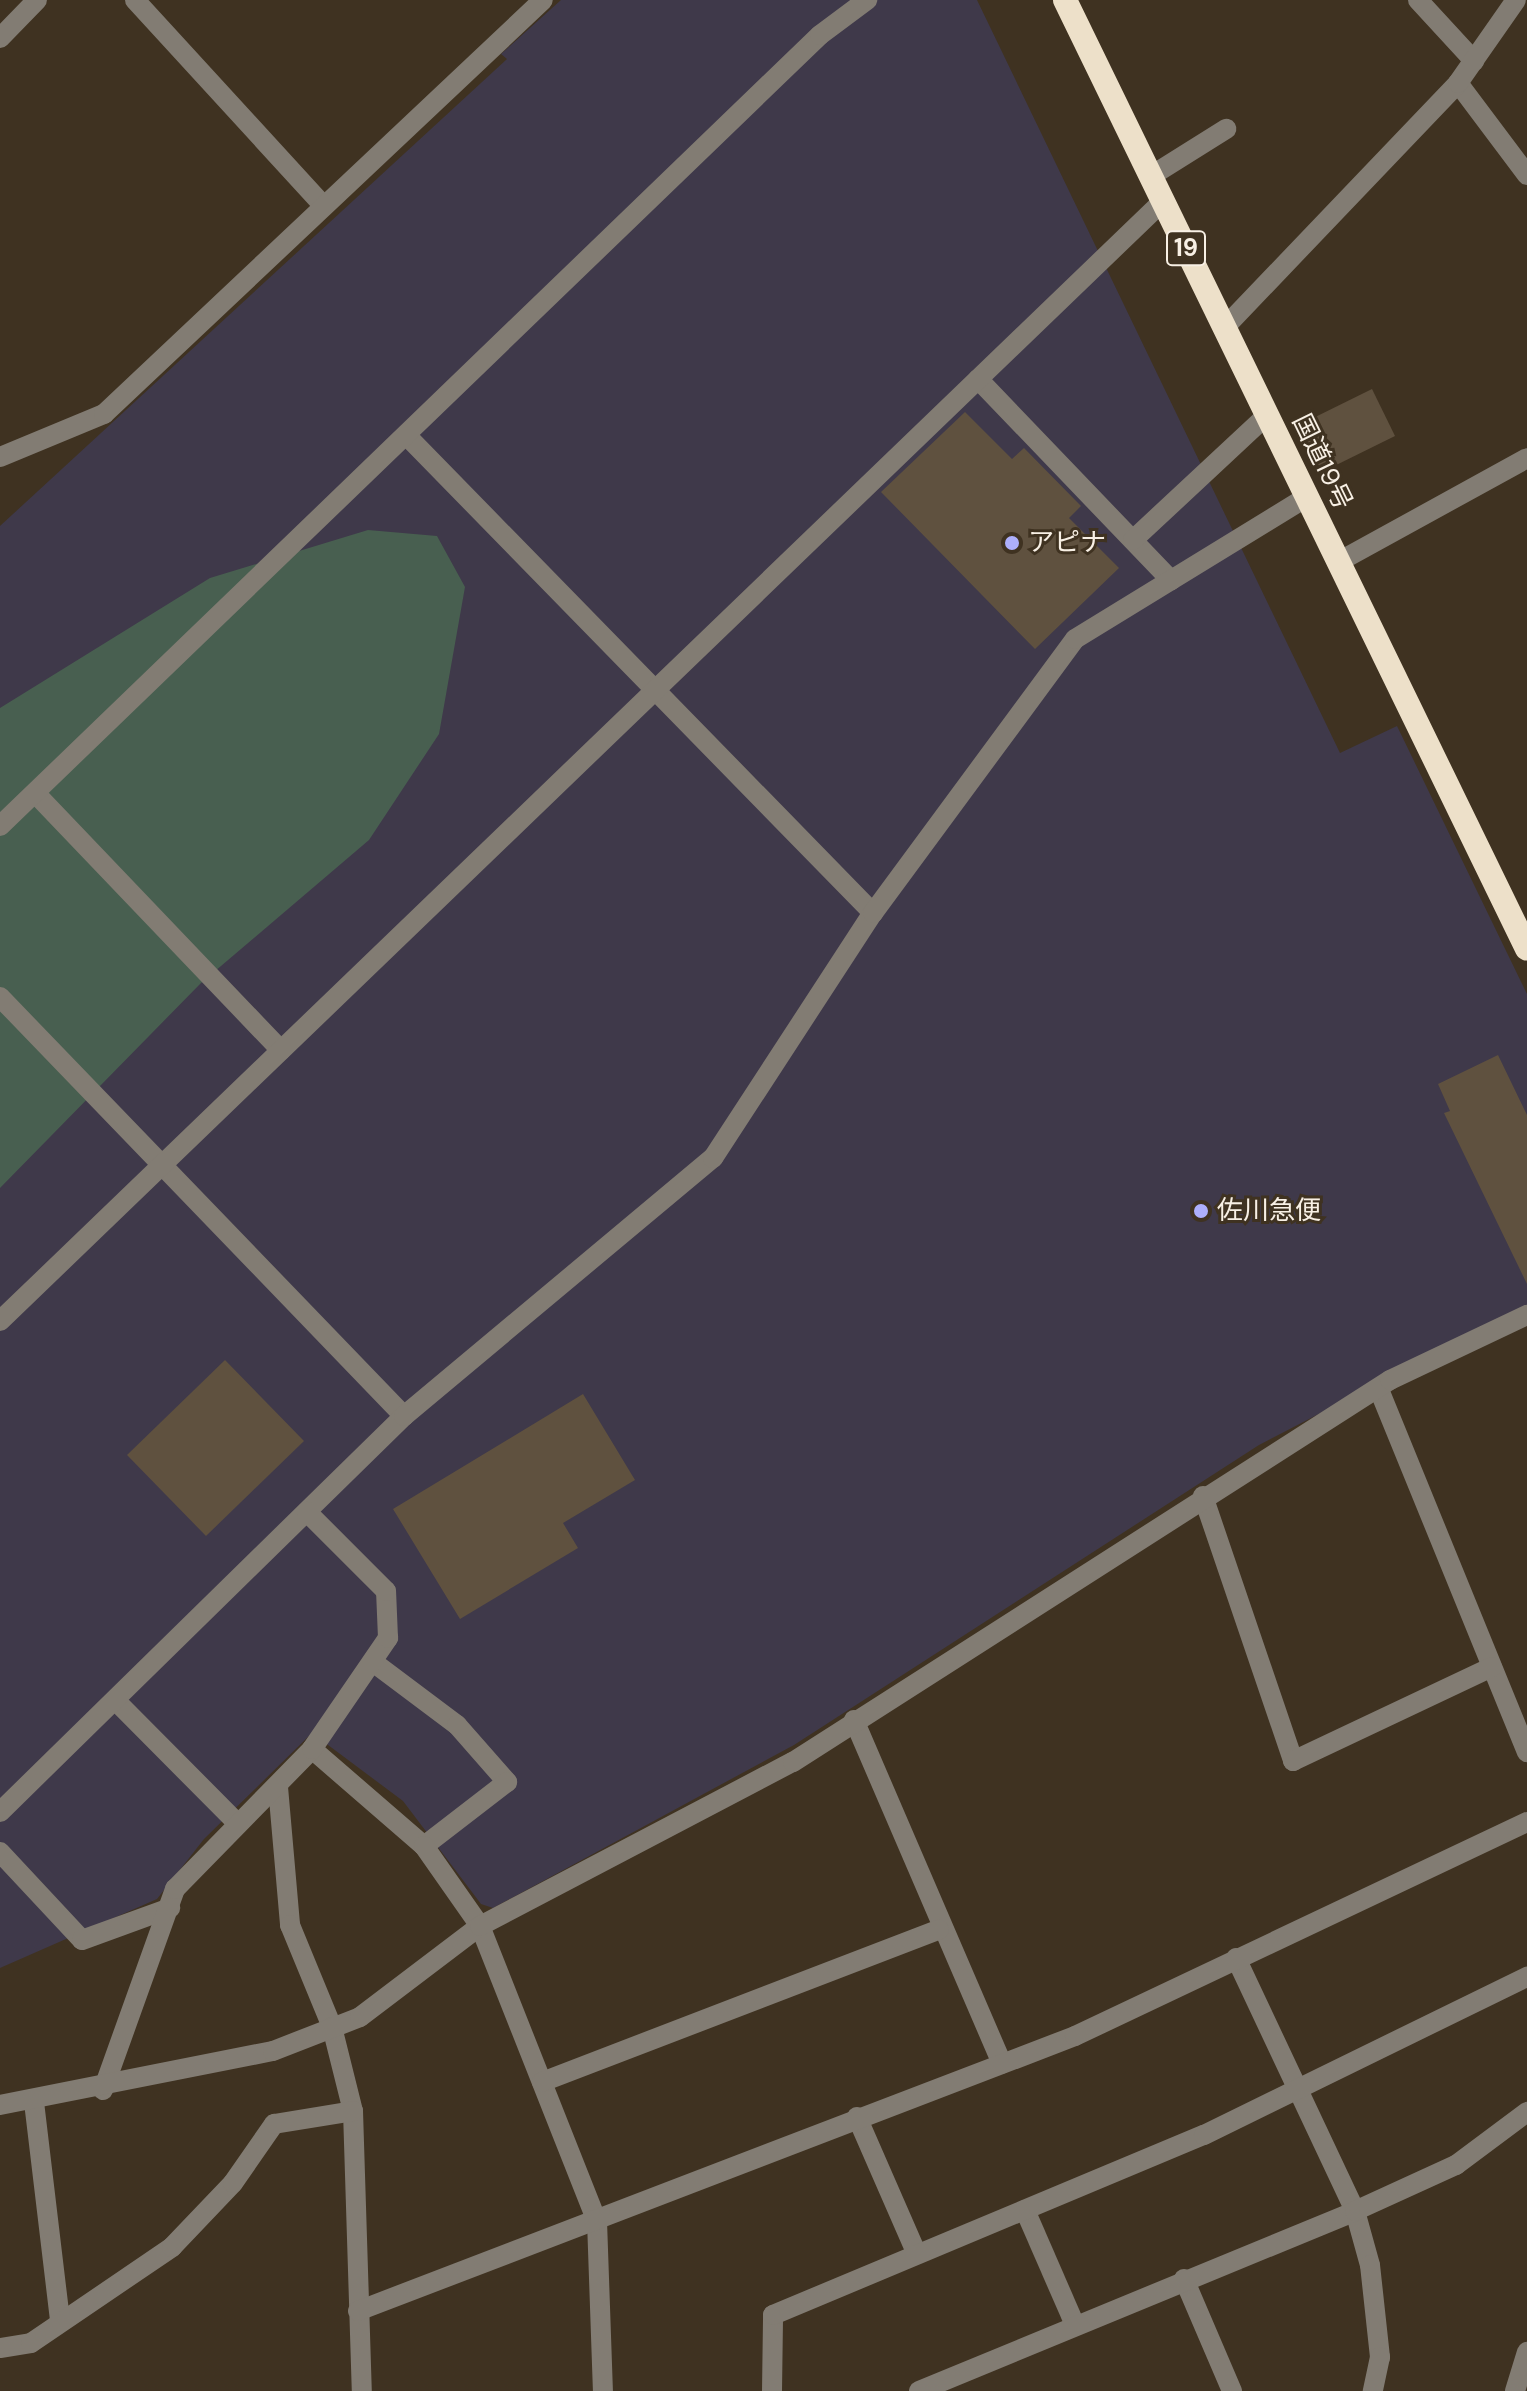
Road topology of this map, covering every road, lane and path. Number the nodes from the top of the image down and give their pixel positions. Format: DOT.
graph roads {
  1 [pos="37,0"];
  2 [pos="135,0"];
  3 [pos="543,0"];
  4 [pos="867,0"];
  5 [pos="1065,0"];
  6 [pos="1418,0"];
  7 [pos="1516,0"];
  8 [pos="0,38"];
  9 [pos="1474,61"];
  10 [pos="1458,83"];
  11 [pos="1226,129"];
  12 [pos="1527,175"];
  13 [pos="1151,176"];
  14 [pos="1163,201"];
  15 [pos="322,204"];
  16 [pos="1225,327"];
  17 [pos="978,379"];
  18 [pos="1267,415"];
  19 [pos="407,436"];
  20 [pos="0,457"];
  21 [pos="1527,458"];
  22 [pos="1308,496"];
  23 [pos="1133,540"];
  24 [pos="1340,561"];
  25 [pos="1171,580"];
  26 [pos="653,691"];
  27 [pos="37,795"];
  28 [pos="0,826"];
  29 [pos="873,913"];
  30 [pos="1527,949"];
  31 [pos="0,997"];
  32 [pos="281,1050"];
  33 [pos="161,1165"];
  34 [pos="1527,1315"];
  35 [pos="0,1321"];
  36 [pos="1380,1392"];
  37 [pos="404,1416"];
  38 [pos="1203,1496"];
  39 [pos="307,1512"];
  40 [pos="373,1662"];
  41 [pos="1492,1667"];
  42 [pos="115,1700"];
  43 [pos="854,1720"];
  44 [pos="312,1749"];
  45 [pos="1527,1752"];
  46 [pos="278,1787"];
  47 [pos="0,1812"];
  48 [pos="1527,1822"];
  49 [pos="237,1823"];
  50 [pos="424,1846"];
  51 [pos="0,1852"];
  52 [pos="170,1908"];
  53 [pos="480,1926"];
  54 [pos="939,1930"];
  55 [pos="1236,1958"];
  56 [pos="1527,1977"];
  57 [pos="332,2027"];
  58 [pos="1002,2063"];
  59 [pos="542,2082"];
  60 [pos="1295,2086"];
  61 [pos="103,2090"];
  62 [pos="34,2102"];
  63 [pos="0,2105"];
  64 [pos="353,2111"];
  65 [pos="1527,2112"];
  66 [pos="857,2117"];
  67 [pos="1025,2210"];
  68 [pos="1355,2211"];
  69 [pos="597,2221"];
  70 [pos="916,2252"];
  71 [pos="1184,2279"];
  72 [pos="358,2311"];
  73 [pos="60,2320"];
  74 [pos="1075,2325"];
  75 [pos="0,2348"];
  76 [pos="1527,2352"];
  77 [pos="362,2391"];
  78 [pos="603,2391"];
  79 [pos="772,2391"];
  80 [pos="919,2391"];
  81 [pos="1232,2391"];
  82 [pos="1373,2391"];
  83 [pos="1515,2391"];
  1 -- 8 [label="street"];
  2 -- 15 [label="street"];
  3 -- 15 [label="street"];
  4 -- 19 [label="street"];
  5 -- 13 [label="highway, 国道19号 / 19"];
  6 -- 9 [label="street"];
  7 -- 9 [label="street"];
  9 -- 10 [label="street"];
  10 -- 12 [label="street"];
  10 -- 16 [label="street"];
  11 -- 13 [label="street"];
  13 -- 14 [label="highway, 国道19号 / 19"];
  14 -- 16 [label="highway, 国道19号 / 19"];
  14 -- 17 [label="street"];
  15 -- 20 [label="street"];
  16 -- 18 [label="highway, 国道19号 / 19"];
  17 -- 23 [label="street"];
  17 -- 26 [label="street"];
  18 -- 22 [label="highway, 国道19号 / 19"];
  18 -- 23 [label="street"];
  19 -- 26 [label="street"];
  19 -- 27 [label="street"];
  21 -- 24 [label="street"];
  22 -- 24 [label="highway, 国道19号 / 19"];
  22 -- 25 [label="street"];
  23 -- 25 [label="street"];
  24 -- 30 [label="highway, 国道19号 / 19"];
  25 -- 29 [label="street"];
  26 -- 29 [label="street"];
  26 -- 32 [label="street"];
  27 -- 28 [label="street"];
  27 -- 32 [label="street"];
  29 -- 37 [label="street"];
  31 -- 33 [label="street"];
  32 -- 33 [label="street"];
  33 -- 35 [label="street"];
  33 -- 37 [label="street"];
  34 -- 36 [label="street"];
  36 -- 38 [label="street"];
  36 -- 41 [label="street"];
  37 -- 39 [label="street"];
  38 -- 41 [label="street"];
  38 -- 43 [label="street"];
  39 -- 40 [label="street"];
  39 -- 42 [label="street"];
  40 -- 44 [label="street"];
  40 -- 50 [label="street"];
  41 -- 45 [label="street"];
  42 -- 47 [label="street"];
  42 -- 49 [label="street"];
  43 -- 53 [label="street"];
  43 -- 54 [label="street"];
  44 -- 46 [label="street"];
  44 -- 50 [label="street"];
  46 -- 49 [label="street"];
  46 -- 57 [label="street"];
  48 -- 55 [label="street"];
  49 -- 52 [label="street"];
  50 -- 53 [label="street"];
  51 -- 52 [label="street"];
  52 -- 61 [label="street"];
  53 -- 57 [label="street"];
  53 -- 59 [label="street"];
  54 -- 58 [label="street"];
  54 -- 59 [label="street"];
  55 -- 58 [label="street"];
  55 -- 60 [label="street"];
  56 -- 60 [label="street"];
  57 -- 61 [label="street"];
  57 -- 64 [label="street"];
  58 -- 66 [label="street"];
  59 -- 69 [label="street"];
  60 -- 67 [label="street"];
  60 -- 68 [label="street"];
  61 -- 62 [label="street"];
  62 -- 63 [label="street"];
  62 -- 73 [label="street"];
  64 -- 72 [label="street"];
  64 -- 73 [label="street"];
  65 -- 68 [label="street"];
  66 -- 69 [label="street"];
  66 -- 70 [label="street"];
  67 -- 70 [label="street"];
  67 -- 74 [label="street"];
  68 -- 71 [label="street"];
  68 -- 82 [label="street"];
  69 -- 72 [label="street"];
  69 -- 78 [label="street"];
  70 -- 79 [label="street"];
  71 -- 74 [label="street"];
  71 -- 81 [label="street"];
  72 -- 77 [label="street"];
  73 -- 75 [label="street"];
  74 -- 80 [label="street"];
  76 -- 83 [label="street"];
}
